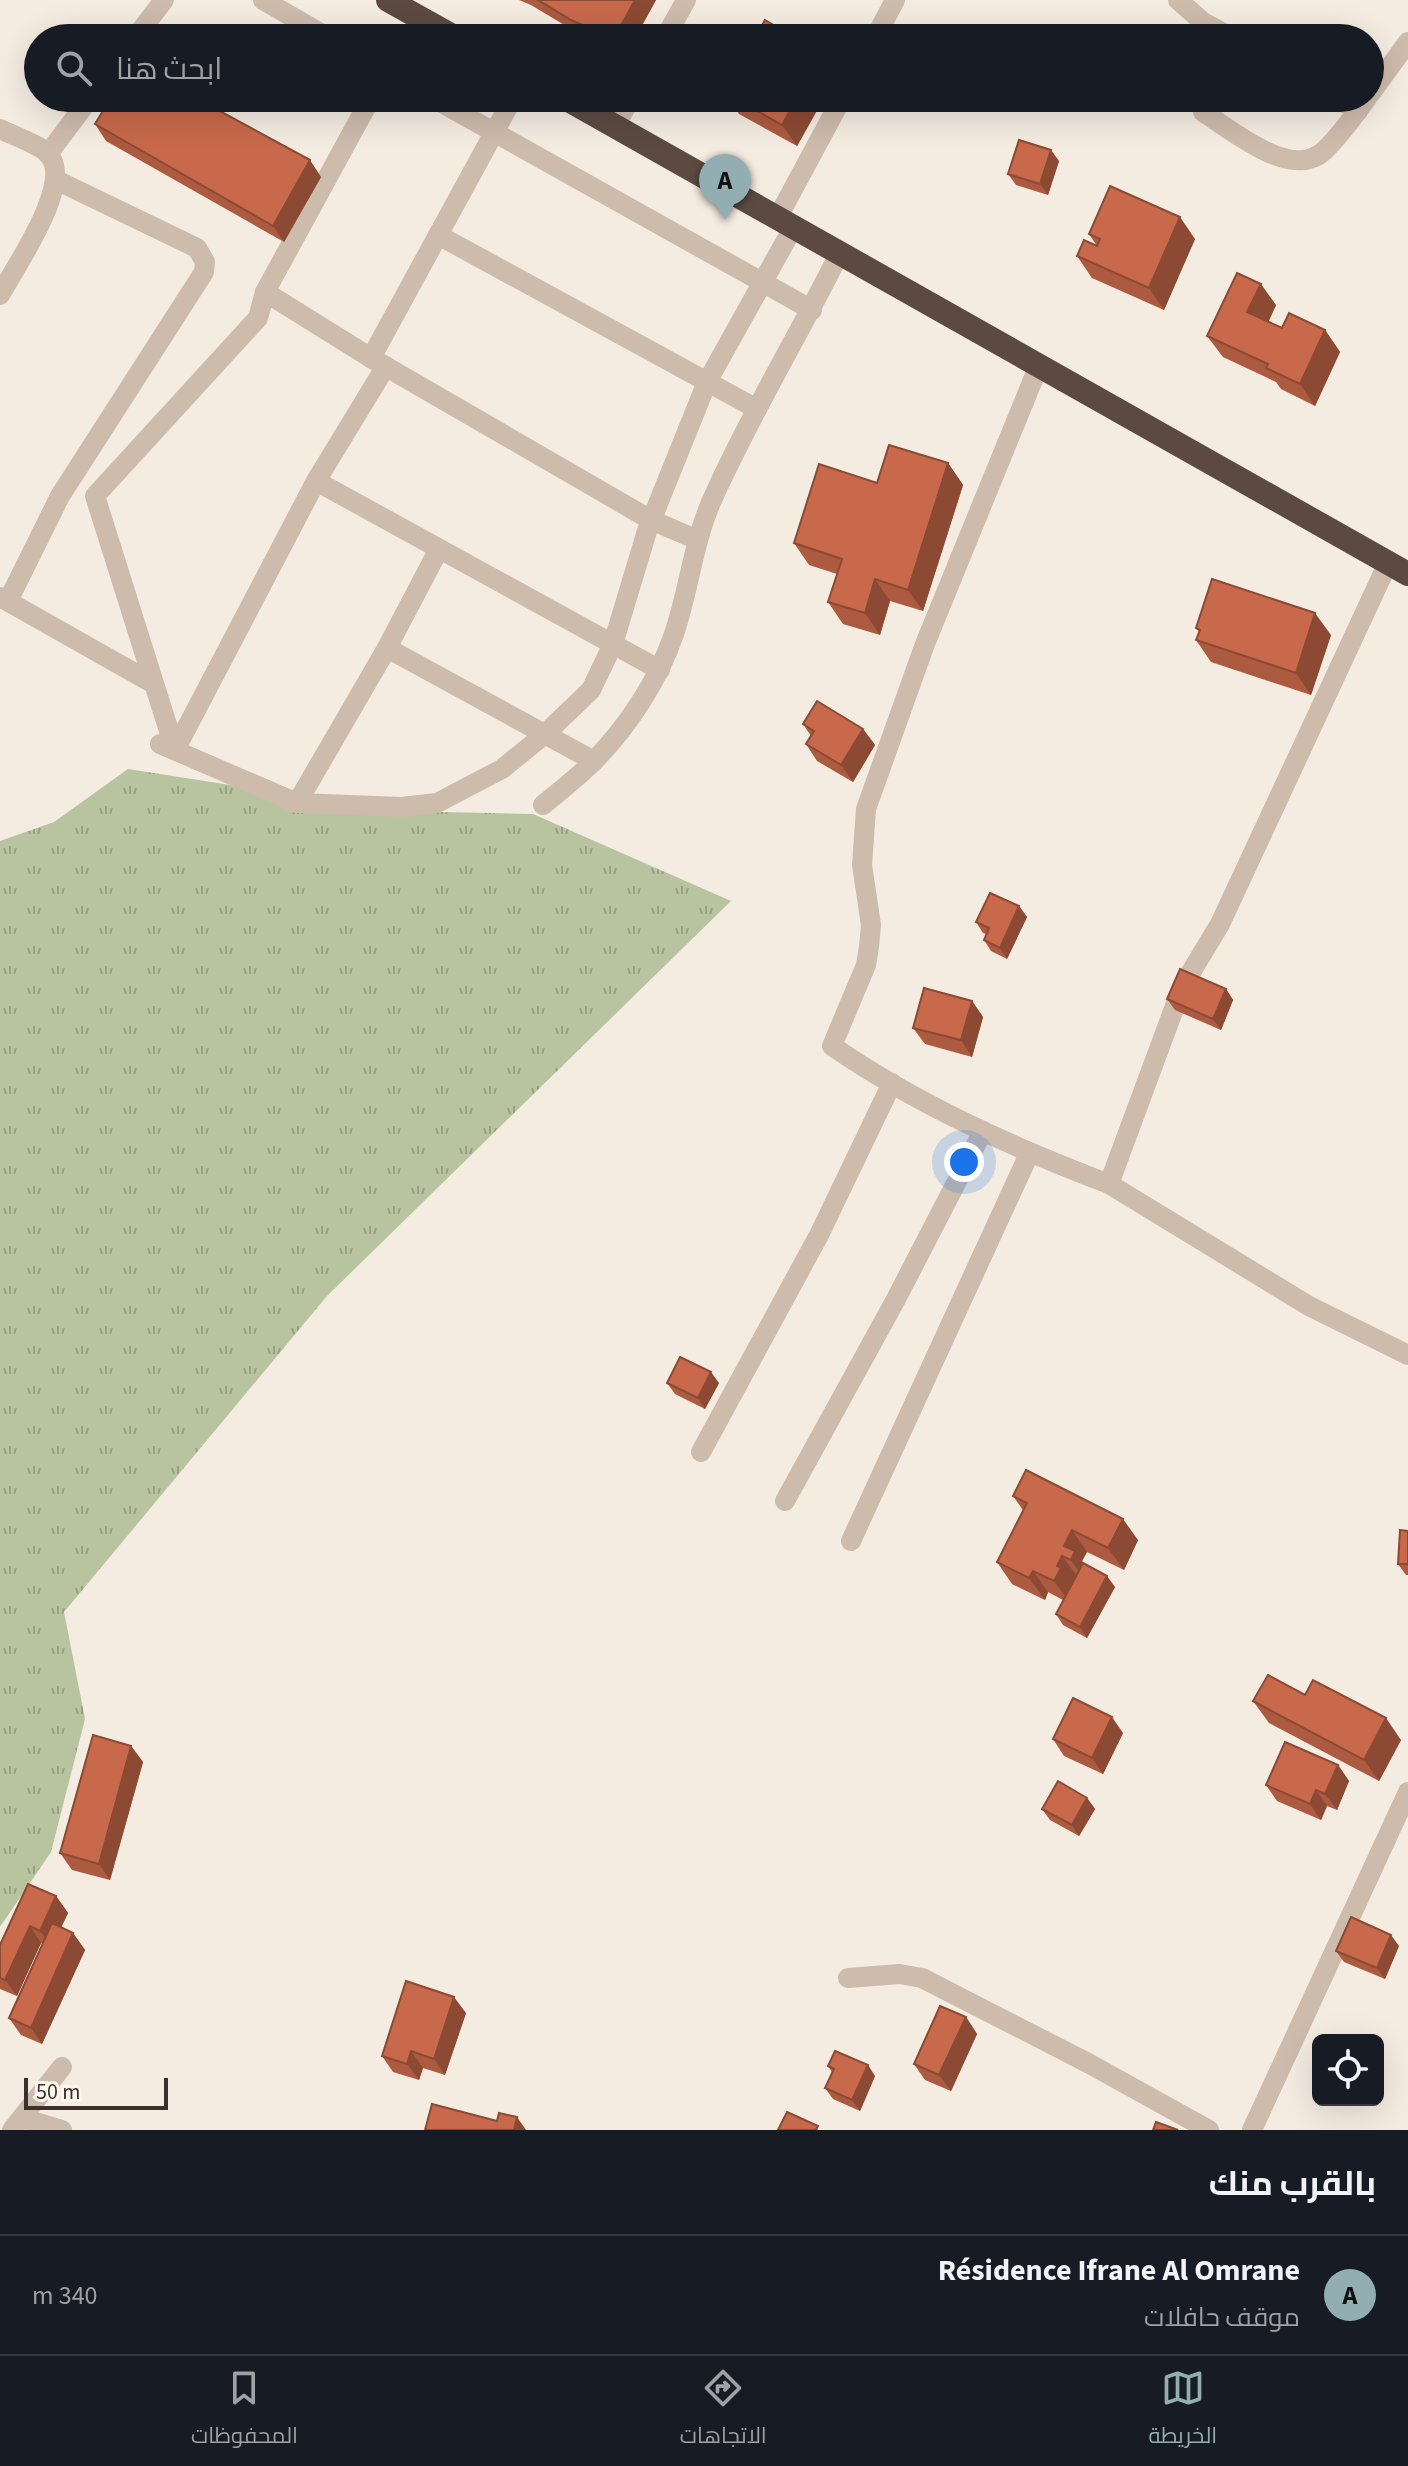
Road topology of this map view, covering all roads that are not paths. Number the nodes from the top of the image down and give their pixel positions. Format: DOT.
graph roads {
  1 [pos="164,0"];
  2 [pos="263,0"];
  3 [pos="388,0"];
  4 [pos="686,0"];
  5 [pos="895,0"];
  6 [pos="1178,0"];
  7 [pos="417,7"];
  8 [pos="146,24"];
  9 [pos="305,24"];
  10 [pos="438,24"];
  11 [pos="673,24"];
  12 [pos="882,24"];
  13 [pos="1207,24"];
  14 [pos="1408,42"];
  15 [pos="1384,75"];
  16 [pos="80,112"];
  17 [pos="363,112"];
  18 [pos="457,112"];
  19 [pos="505,112"];
  20 [pos="590,112"];
  21 [pos="623,112"];
  22 [pos="836,112"];
  23 [pos="1203,112"];
  24 [pos="1356,112"];
  25 [pos="615,126"];
  26 [pos="0,129"];
  27 [pos="494,133"];
  28 [pos="48,154"];
  29 [pos="56,180"];
  30 [pos="786,222"];
  31 [pos="438,235"];
  32 [pos="840,252"];
  33 [pos="762,282"];
  34 [pos="265,292"];
  35 [pos="0,295"];
  36 [pos="812,310"];
  37 [pos="378,362"];
  38 [pos="1039,365"];
  39 [pos="707,382"];
  40 [pos="757,409"];
  41 [pos="316,481"];
  42 [pos="651,520"];
  43 [pos="698,540"];
  44 [pos="439,549"];
  45 [pos="1398,568"];
  46 [pos="4,599"];
  47 [pos="613,644"];
  48 [pos="387,648"];
  49 [pos="660,670"];
  50 [pos="154,684"];
  51 [pos="545,734"];
  52 [pos="168,747"];
  53 [pos="594,761"];
  54 [pos="297,803"];
  55 [pos="543,805"];
  56 [pos="892,1083"];
  57 [pos="983,1131"];
  58 [pos="1029,1154"];
  59 [pos="1109,1184"];
  60 [pos="1408,1355"];
  61 [pos="701,1452"];
  62 [pos="785,1501"];
  63 [pos="851,1541"];
  64 [pos="1408,1792"];
  65 [pos="848,1978"];
  66 [pos="62,2067"];
  67 [pos="17,2124"];
  68 [pos="62,2130"];
  69 [pos="1209,2130"];
  70 [pos="1252,2130"];
  1 -- 8 [label="street"];
  2 -- 9 [label="street"];
  3 -- 7 [label="highway"];
  4 -- 11 [label="street"];
  5 -- 12 [label="street"];
  6 -- 13 [label="street"];
  7 -- 10 [label="highway"];
  14 -- 15 [label="street"];
  16 -- 28 [label="street"];
  17 -- 34 [label="street"];
  18 -- 27 [label="street"];
  19 -- 27 [label="street"];
  20 -- 25 [label="highway"];
  21 -- 25 [label="street"];
  22 -- 30 [label="street"];
  23 -- 24 [label="street"];
  25 -- 30 [label="highway"];
  26 -- 28 [label="street"];
  27 -- 31 [label="street"];
  27 -- 33 [label="street"];
  28 -- 29 [label="street"];
  29 -- 35 [label="street"];
  29 -- 46 [label="street"];
  30 -- 32 [label="highway"];
  30 -- 33 [label="street"];
  31 -- 37 [label="street"];
  31 -- 39 [label="street"];
  32 -- 36 [label="street"];
  32 -- 38 [label="highway"];
  33 -- 36 [label="street"];
  33 -- 39 [label="street"];
  34 -- 37 [label="street"];
  34 -- 50 [label="street"];
  36 -- 40 [label="street"];
  37 -- 41 [label="street"];
  37 -- 42 [label="street"];
  38 -- 45 [label="highway"];
  38 -- 56 [label="street"];
  39 -- 40 [label="street"];
  39 -- 42 [label="street"];
  40 -- 43 [label="street"];
  41 -- 44 [label="street"];
  41 -- 52 [label="street"];
  42 -- 43 [label="street"];
  42 -- 47 [label="street"];
  43 -- 49 [label="street"];
  44 -- 47 [label="street"];
  44 -- 48 [label="street"];
  45 -- 59 [label="street"];
  46 -- 50 [label="street"];
  47 -- 49 [label="street"];
  47 -- 51 [label="street"];
  48 -- 51 [label="street"];
  48 -- 54 [label="street"];
  49 -- 53 [label="street"];
  50 -- 52 [label="street"];
  51 -- 53 [label="street"];
  51 -- 54 [label="street"];
  52 -- 54 [label="street"];
  53 -- 55 [label="street"];
  56 -- 57 [label="street"];
  56 -- 61 [label="street"];
  57 -- 58 [label="street"];
  57 -- 62 [label="street"];
  58 -- 59 [label="street"];
  58 -- 63 [label="street"];
  59 -- 60 [label="street"];
  64 -- 70 [label="street"];
  65 -- 69 [label="street"];
  66 -- 67 [label="street"];
  67 -- 68 [label="street"];
}
